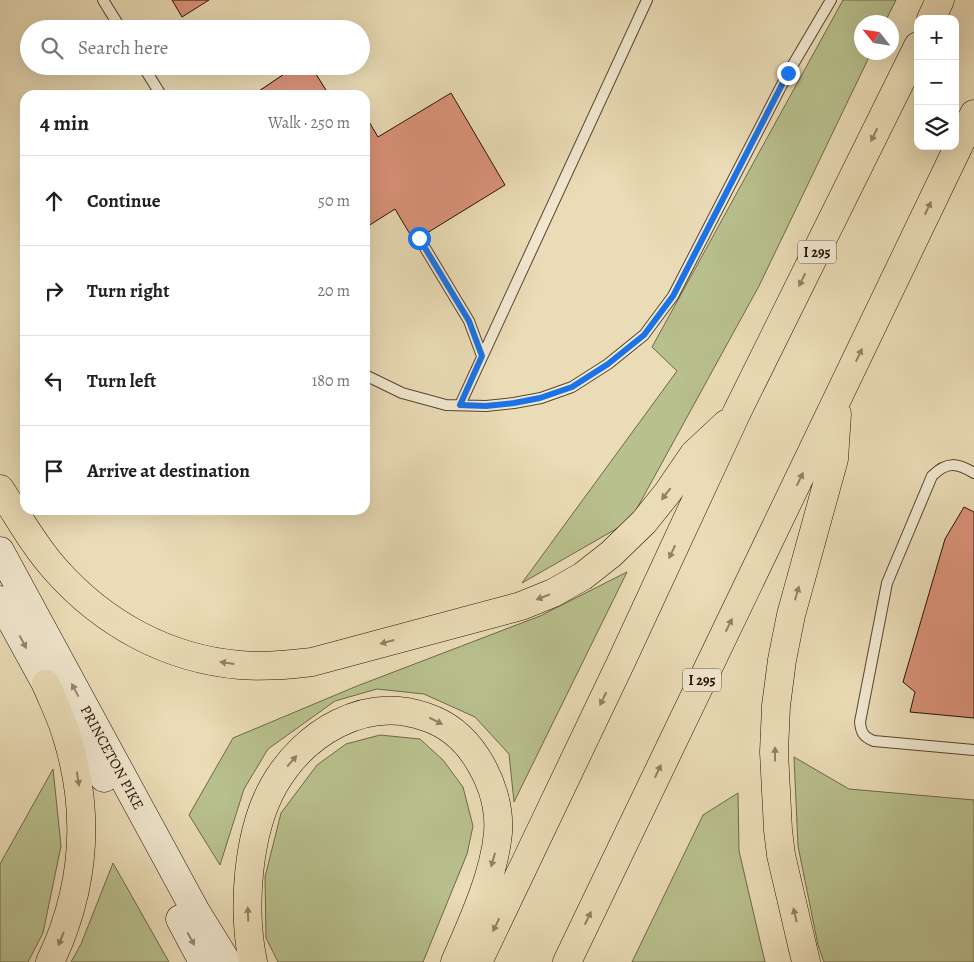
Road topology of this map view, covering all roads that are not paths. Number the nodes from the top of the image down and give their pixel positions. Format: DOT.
graph roads {
  1 [pos="104,0"];
  2 [pos="647,0"];
  3 [pos="831,0"];
  4 [pos="940,0"];
  5 [pos="933,15"];
  6 [pos="116,20"];
  7 [pos="914,54"];
  8 [pos="149,75"];
  9 [pos="158,90"];
  10 [pos="974,114"];
  11 [pos="419,238"];
  12 [pos="482,356"];
  13 [pos="370,377"];
  14 [pos="838,399"];
  15 [pos="460,405"];
  16 [pos="737,412"];
  17 [pos="974,473"];
  18 [pos="0,489"];
  19 [pos="0,551"];
  20 [pos="0,600"];
  21 [pos="46,684"];
  22 [pos="974,750"];
  23 [pos="50,962"];
  24 [pos="203,962"];
  25 [pos="227,962"];
  26 [pos="252,962"];
  27 [pos="455,962"];
  28 [pos="478,962"];
  29 [pos="568,962"];
  30 [pos="806,962"];
  1 -- 6 [label="lane"];
  2 -- 12 [label="lane"];
  3 -- 15 [label="lane"];
  4 -- 5 [label="highway"];
  7 -- 16 [label="highway, I 295, one-way"];
  8 -- 9 [label="lane"];
  14 -- 10 [label="highway, I 295, one-way"];
  11 -- 12 [label="lane"];
  12 -- 15 [label="lane"];
  13 -- 15 [label="lane"];
  29 -- 14 [label="highway, I 295, one-way"];
  30 -- 14 [label="highway, one-way"];
  16 -- 18 [label="highway, one-way"];
  16 -- 28 [label="highway, I 295, one-way"];
  17 -- 22 [label="lane"];
  25 -- 19 [label="main road, PRINCETON PIKE, one-way"];
  20 -- 21 [label="main road, PRINCETON PIKE, one-way"];
  21 -- 23 [label="highway, one-way"];
  21 -- 24 [label="main road, PRINCETON PIKE, one-way"];
  26 -- 27 [label="highway, one-way"];
}
